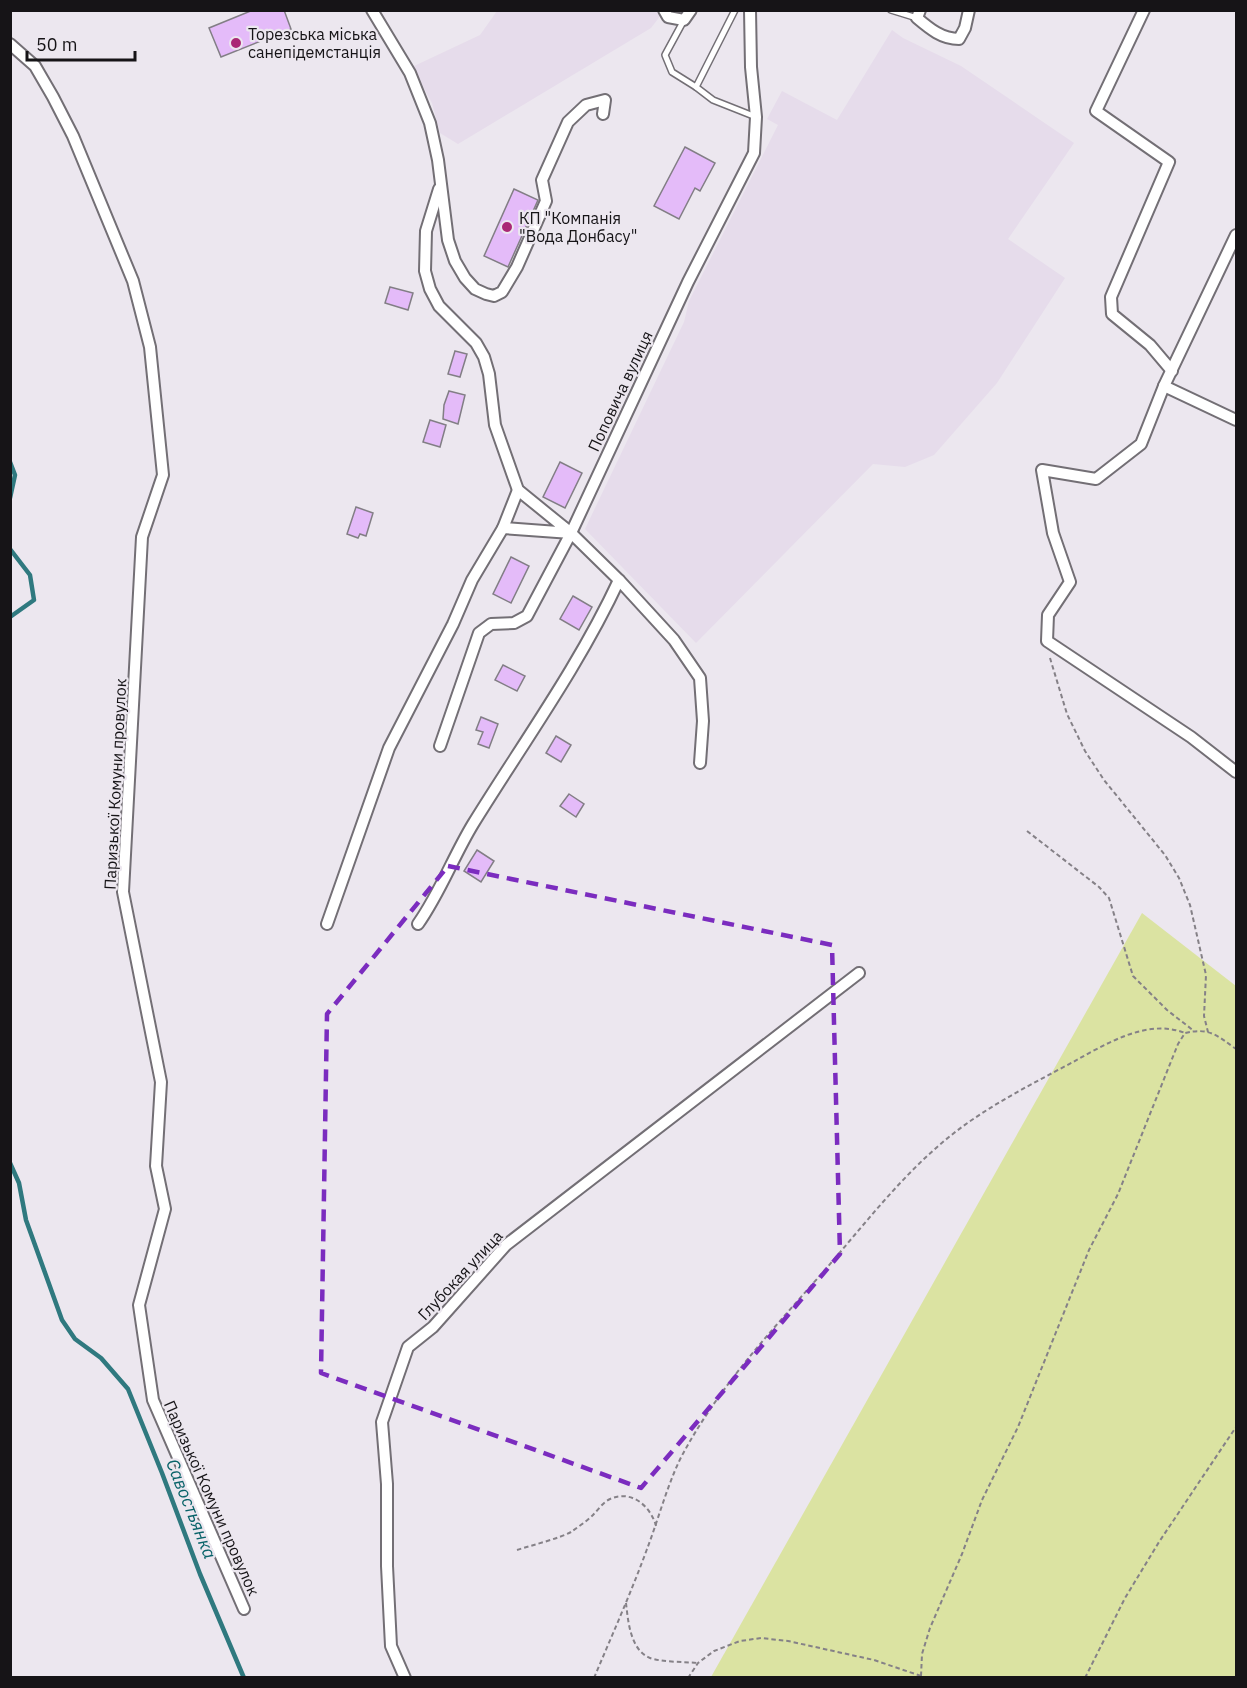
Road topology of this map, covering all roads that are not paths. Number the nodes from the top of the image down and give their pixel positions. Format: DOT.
graph roads {
  1 [pos="372,10"];
  2 [pos="664,10"];
  3 [pos="735,10"];
  4 [pos="750,10"];
  5 [pos="891,10"];
  6 [pos="969,10"];
  7 [pos="1144,10"];
  8 [pos="919,14"];
  9 [pos="688,15"];
  10 [pos="10,44"];
  11 [pos="696,87"];
  12 [pos="603,114"];
  13 [pos="756,117"];
  14 [pos="440,186"];
  15 [pos="1236,235"];
  16 [pos="1172,371"];
  17 [pos="1164,386"];
  18 [pos="1236,420"];
  19 [pos="518,490"];
  20 [pos="504,528"];
  21 [pos="571,533"];
  22 [pos="619,580"];
  23 [pos="440,746"];
  24 [pos="700,763"];
  25 [pos="1236,772"];
  26 [pos="327,924"];
  27 [pos="418,924"];
  28 [pos="859,973"];
  29 [pos="244,1609"];
  30 [pos="405,1677"];
  1 -- 14 [label="street"];
  2 -- 9 [label="street"];
  3 -- 11 [label="lane"];
  4 -- 13 [label="street, Поповича вулиця"];
  5 -- 8 [label="lane"];
  6 -- 8 [label="street"];
  7 -- 16 [label="street"];
  9 -- 11 [label="lane"];
  10 -- 29 [label="street, Паризької Комуни провулок"];
  11 -- 13 [label="lane"];
  12 -- 14 [label="street"];
  13 -- 21 [label="street, Поповича вулиця"];
  14 -- 19 [label="street"];
  15 -- 16 [label="street"];
  16 -- 17 [label="street"];
  17 -- 18 [label="street"];
  17 -- 25 [label="street"];
  19 -- 20 [label="street"];
  19 -- 21 [label="street"];
  20 -- 21 [label="street"];
  20 -- 26 [label="street"];
  21 -- 22 [label="street"];
  21 -- 23 [label="street, Поповича вулиця"];
  22 -- 24 [label="street"];
  22 -- 27 [label="street"];
  28 -- 30 [label="street, Глубокая улица"];
}
